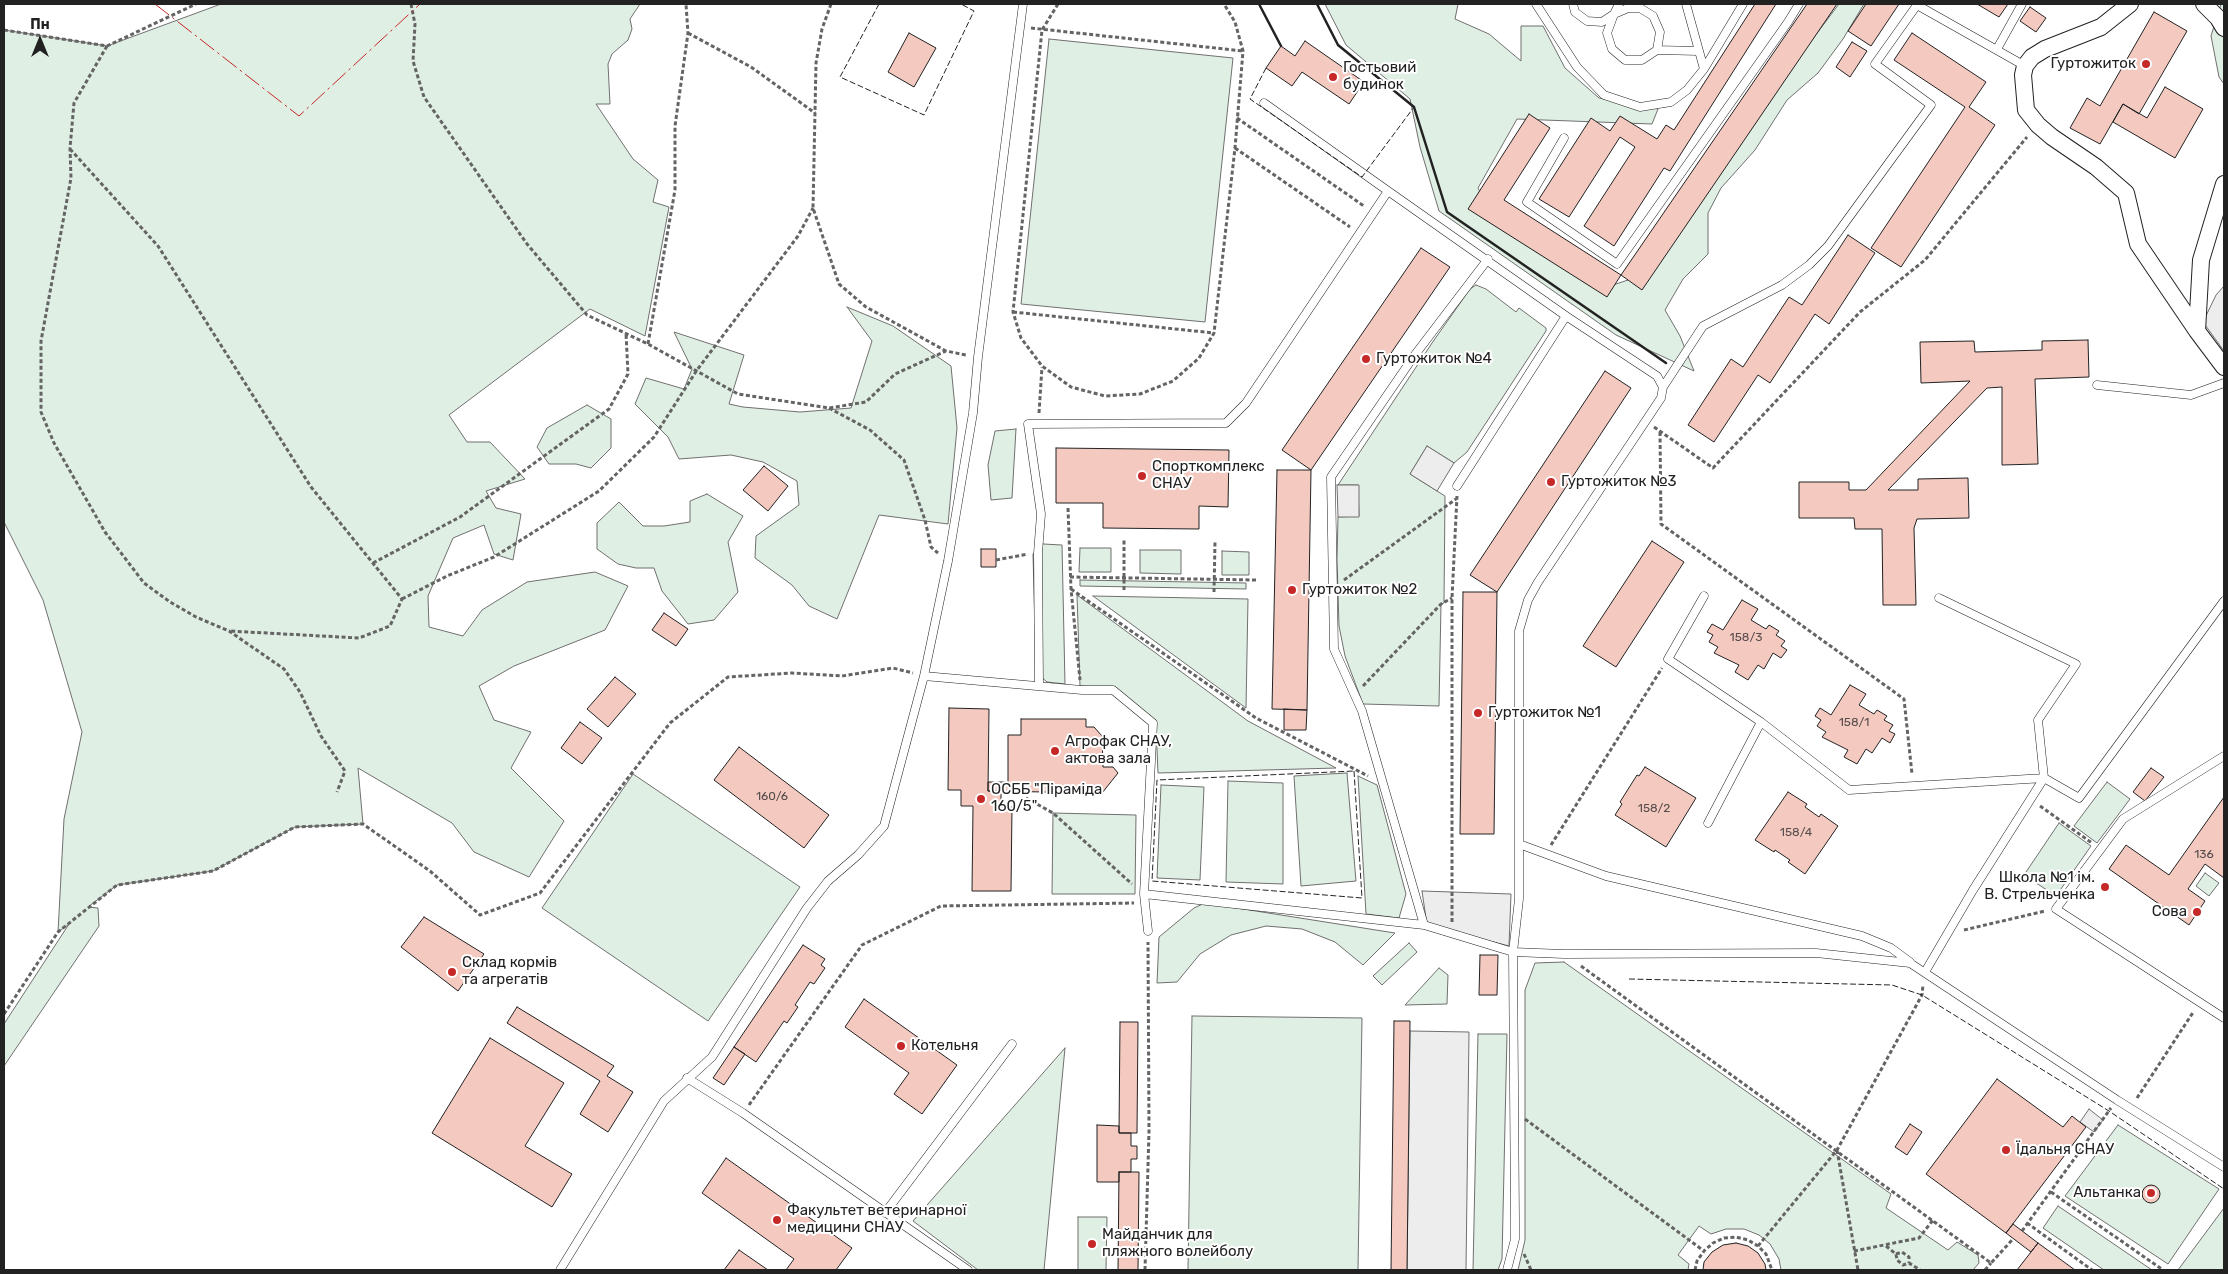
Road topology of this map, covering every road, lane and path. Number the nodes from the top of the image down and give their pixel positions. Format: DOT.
graph roads {
  1 [pos="196,4"];
  2 [pos="410,4"];
  3 [pos="686,4"];
  4 [pos="831,4"];
  5 [pos="1024,4"];
  6 [pos="1058,4"];
  7 [pos="1224,4"];
  8 [pos="1536,4"];
  9 [pos="1573,4"];
  10 [pos="1619,4"];
  11 [pos="1686,4"];
  12 [pos="1743,4"];
  13 [pos="1799,4"];
  14 [pos="2022,4"];
  15 [pos="2130,4"];
  16 [pos="2204,4"];
  17 [pos="1614,14"];
  18 [pos="2220,17"];
  19 [pos="1020,26"];
  20 [pos="4,30"];
  21 [pos="1042,30"];
  22 [pos="688,33"];
  23 [pos="107,46"];
  24 [pos="1997,49"];
  25 [pos="1657,50"];
  26 [pos="1243,51"];
  27 [pos="1698,51"];
  28 [pos="2025,66"];
  29 [pos="1704,69"];
  30 [pos="1264,103"];
  31 [pos="815,113"];
  32 [pos="1237,118"];
  33 [pos="2038,125"];
  34 [pos="1564,138"];
  35 [pos="70,148"];
  36 [pos="1235,148"];
  37 [pos="2224,184"];
  38 [pos="1388,190"];
  39 [pos="813,208"];
  40 [pos="1373,212"];
  41 [pos="1358,233"];
  42 [pos="1488,259"];
  43 [pos="1013,312"];
  44 [pos="1566,316"];
  45 [pos="2197,331"];
  46 [pos="626,333"];
  47 [pos="1214,333"];
  48 [pos="648,344"];
  49 [pos="946,351"];
  50 [pos="978,357"];
  51 [pos="1042,366"];
  52 [pos="2224,367"];
  53 [pos="698,370"];
  54 [pos="2224,383"];
  55 [pos="2097,384"];
  56 [pos="1663,387"];
  57 [pos="829,408"];
  58 [pos="1645,421"];
  59 [pos="1039,424"];
  60 [pos="1660,432"];
  61 [pos="1457,486"];
  62 [pos="1456,498"];
  63 [pos="1068,508"];
  64 [pos="1124,540"];
  65 [pos="1215,542"];
  66 [pos="1038,553"];
  67 [pos="948,560"];
  68 [pos="996,560"];
  69 [pos="373,563"];
  70 [pos="1070,577"];
  71 [pos="1124,577"];
  72 [pos="1214,579"];
  73 [pos="1256,580"];
  74 [pos="1333,588"];
  75 [pos="1071,589"];
  76 [pos="1124,590"];
  77 [pos="1214,592"];
  78 [pos="1704,596"];
  79 [pos="1452,598"];
  80 [pos="1939,598"];
  81 [pos="402,599"];
  82 [pos="2224,601"];
  83 [pos="229,631"];
  84 [pos="1668,659"];
  85 [pos="924,676"];
  86 [pos="1039,686"];
  87 [pos="1082,690"];
  88 [pos="1354,695"];
  89 [pos="1761,722"];
  90 [pos="2224,756"];
  91 [pos="2044,778"];
  92 [pos="1384,784"];
  93 [pos="1913,786"];
  94 [pos="337,792"];
  95 [pos="1026,798"];
  96 [pos="2031,799"];
  97 [pos="1708,823"];
  98 [pos="1519,844"];
  99 [pos="2101,849"];
  100 [pos="1545,854"];
  101 [pos="1144,894"];
  102 [pos="1144,903"];
  103 [pos="2056,909"];
  104 [pos="1424,925"];
  105 [pos="1148,931"];
  106 [pos="1452,933"];
  107 [pos="1947,934"];
  108 [pos="1513,952"];
  109 [pos="1564,954"];
  110 [pos="1910,963"];
  111 [pos="1925,972"];
  112 [pos="2200,1002"];
  113 [pos="4,1014"];
  114 [pos="2224,1018"];
  115 [pos="1012,1044"];
  116 [pos="688,1078"];
  117 [pos="2117,1100"];
  118 [pos="2130,1108"];
  119 [pos="1514,1111"];
  120 [pos="743,1114"];
  121 [pos="1837,1150"];
  122 [pos="2224,1167"];
  123 [pos="2050,1192"];
  124 [pos="885,1213"];
  125 [pos="1933,1220"];
  126 [pos="2027,1223"];
  127 [pos="2022,1231"];
  128 [pos="2014,1239"];
  129 [pos="1758,1246"];
  130 [pos="1886,1246"];
  131 [pos="1704,1251"];
  132 [pos="1854,1251"];
  133 [pos="1896,1254"];
  134 [pos="1909,1263"];
  135 [pos="1991,1263"];
  136 [pos="560,1270"];
  137 [pos="968,1270"];
  138 [pos="1145,1270"];
  139 [pos="1507,1270"];
  140 [pos="1695,1270"];
  141 [pos="1772,1270"];
  142 [pos="1858,1270"];
  143 [pos="1920,1270"];
  144 [pos="1985,1270"];
  145 [pos="2092,1270"];
  146 [pos="2163,1270"];
  1 -- 23 [label="path"];
  2 -- 46 [label="path"];
  3 -- 22 [label="path"];
  4 -- 31 [label="path"];
  5 -- 19 [label="lane"];
  6 -- 21 [label="path"];
  7 -- 26 [label="path"];
  8 -- 29 [label="lane"];
  9 -- 17 [label="lane"];
  10 -- 17 [label="lane"];
  11 -- 27 [label="lane"];
  12 -- 29 [label="lane"];
  13 -- 34 [label="lane"];
  14 -- 24 [label="lane"];
  15 -- 28 [label="street"];
  16 -- 18 [label="street"];
  17 -- 25 [label="lane"];
  17 -- 25 [label="lane"];
  19 -- 21 [label="path"];
  19 -- 50 [label="lane"];
  20 -- 23 [label="path"];
  21 -- 26 [label="path"];
  21 -- 43 [label="path"];
  22 -- 31 [label="path"];
  22 -- 48 [label="path"];
  23 -- 35 [label="path"];
  24 -- 28 [label="lane"];
  24 -- 56 [label="lane"];
  25 -- 27 [label="lane"];
  26 -- 32 [label="path"];
  27 -- 29 [label="lane"];
  28 -- 33 [label="street"];
  30 -- 38 [label="lane"];
  31 -- 39 [label="path"];
  32 -- 36 [label="path"];
  32 -- 40 [label="path"];
  33 -- 45 [label="street"];
  33 -- 60 [label="path"];
  35 -- 69 [label="path"];
  35 -- 83 [label="path"];
  36 -- 41 [label="path"];
  36 -- 47 [label="path"];
  37 -- 45 [label="street"];
  38 -- 40 [label="lane"];
  38 -- 42 [label="lane"];
  39 -- 49 [label="path"];
  39 -- 53 [label="path"];
  40 -- 41 [label="lane"];
  41 -- 59 [label="lane"];
  42 -- 44 [label="lane"];
  42 -- 74 [label="lane"];
  43 -- 47 [label="path"];
  43 -- 51 [label="path"];
  44 -- 56 [label="lane"];
  44 -- 61 [label="lane"];
  45 -- 52 [label="street"];
  46 -- 48 [label="path"];
  46 -- 69 [label="path"];
  47 -- 51 [label="path"];
  48 -- 53 [label="path"];
  49 -- 50 [label="path"];
  49 -- 57 [label="path"];
  50 -- 67 [label="lane"];
  51 -- 59 [label="path"];
  53 -- 57 [label="path"];
  53 -- 81 [label="path"];
  54 -- 55 [label="lane"];
  56 -- 58 [label="lane"];
  57 -- 67 [label="path"];
  58 -- 60 [label="path"];
  58 -- 98 [label="lane"];
  59 -- 66 [label="lane"];
  60 -- 93 [label="path"];
  61 -- 62 [label="path"];
  62 -- 74 [label="path"];
  62 -- 79 [label="path"];
  63 -- 70 [label="path"];
  64 -- 71 [label="path"];
  65 -- 72 [label="path"];
  66 -- 68 [label="path"];
  66 -- 86 [label="lane"];
  67 -- 85 [label="lane"];
  69 -- 81 [label="path"];
  70 -- 71 [label="path"];
  70 -- 75 [label="path"];
  71 -- 72 [label="path"];
  71 -- 76 [label="path"];
  72 -- 73 [label="path"];
  72 -- 77 [label="path"];
  74 -- 88 [label="lane"];
  75 -- 87 [label="path"];
  75 -- 92 [label="path"];
  78 -- 84 [label="lane"];
  79 -- 88 [label="path"];
  79 -- 106 [label="path"];
  80 -- 91 [label="lane"];
  81 -- 83 [label="path"];
  82 -- 91 [label="lane"];
  83 -- 94 [label="path"];
  84 -- 89 [label="lane"];
  84 -- 100 [label="path"];
  85 -- 86 [label="lane"];
  85 -- 113 [label="path"];
  85 -- 116 [label="lane"];
  86 -- 87 [label="lane"];
  87 -- 101 [label="lane"];
  88 -- 92 [label="lane"];
  89 -- 93 [label="lane"];
  89 -- 97 [label="lane"];
  90 -- 99 [label="lane"];
  91 -- 93 [label="lane"];
  91 -- 96 [label="lane"];
  92 -- 104 [label="lane"];
  95 -- 101 [label="path"];
  96 -- 99 [label="path"];
  96 -- 107 [label="lane"];
  98 -- 100 [label="lane"];
  98 -- 108 [label="lane"];
  99 -- 103 [label="lane"];
  100 -- 110 [label="lane"];
  101 -- 102 [label="lane"];
  101 -- 104 [label="lane"];
  102 -- 105 [label="lane"];
  102 -- 120 [label="path"];
  103 -- 107 [label="path"];
  103 -- 112 [label="lane"];
  104 -- 106 [label="lane"];
  105 -- 138 [label="path"];
  106 -- 108 [label="lane"];
  107 -- 111 [label="lane"];
  108 -- 109 [label="lane"];
  108 -- 119 [label="lane"];
  109 -- 110 [label="lane"];
  109 -- 121 [label="path"];
  110 -- 111 [label="lane"];
  111 -- 117 [label="lane"];
  111 -- 121 [label="path"];
  112 -- 114 [label="lane"];
  112 -- 118 [label="path"];
  115 -- 124 [label="lane"];
  116 -- 120 [label="lane"];
  116 -- 136 [label="lane"];
  117 -- 118 [label="lane"];
  117 -- 123 [label="path"];
  118 -- 122 [label="lane"];
  119 -- 131 [label="path"];
  119 -- 139 [label="lane"];
  120 -- 124 [label="lane"];
  121 -- 125 [label="path"];
  121 -- 129 [label="path"];
  121 -- 132 [label="path"];
  123 -- 126 [label="path"];
  123 -- 146 [label="path"];
  124 -- 137 [label="lane"];
  125 -- 130 [label="path"];
  125 -- 135 [label="path"];
  126 -- 127 [label="path"];
  126 -- 145 [label="path"];
  128 -- 135 [label="path"];
  129 -- 131 [label="path"];
  129 -- 141 [label="path"];
  130 -- 132 [label="path"];
  130 -- 133 [label="path"];
  131 -- 140 [label="path"];
  132 -- 142 [label="path"];
  133 -- 134 [label="path"];
  133 -- 134 [label="path"];
  134 -- 143 [label="path"];
  135 -- 144 [label="path"];
}
